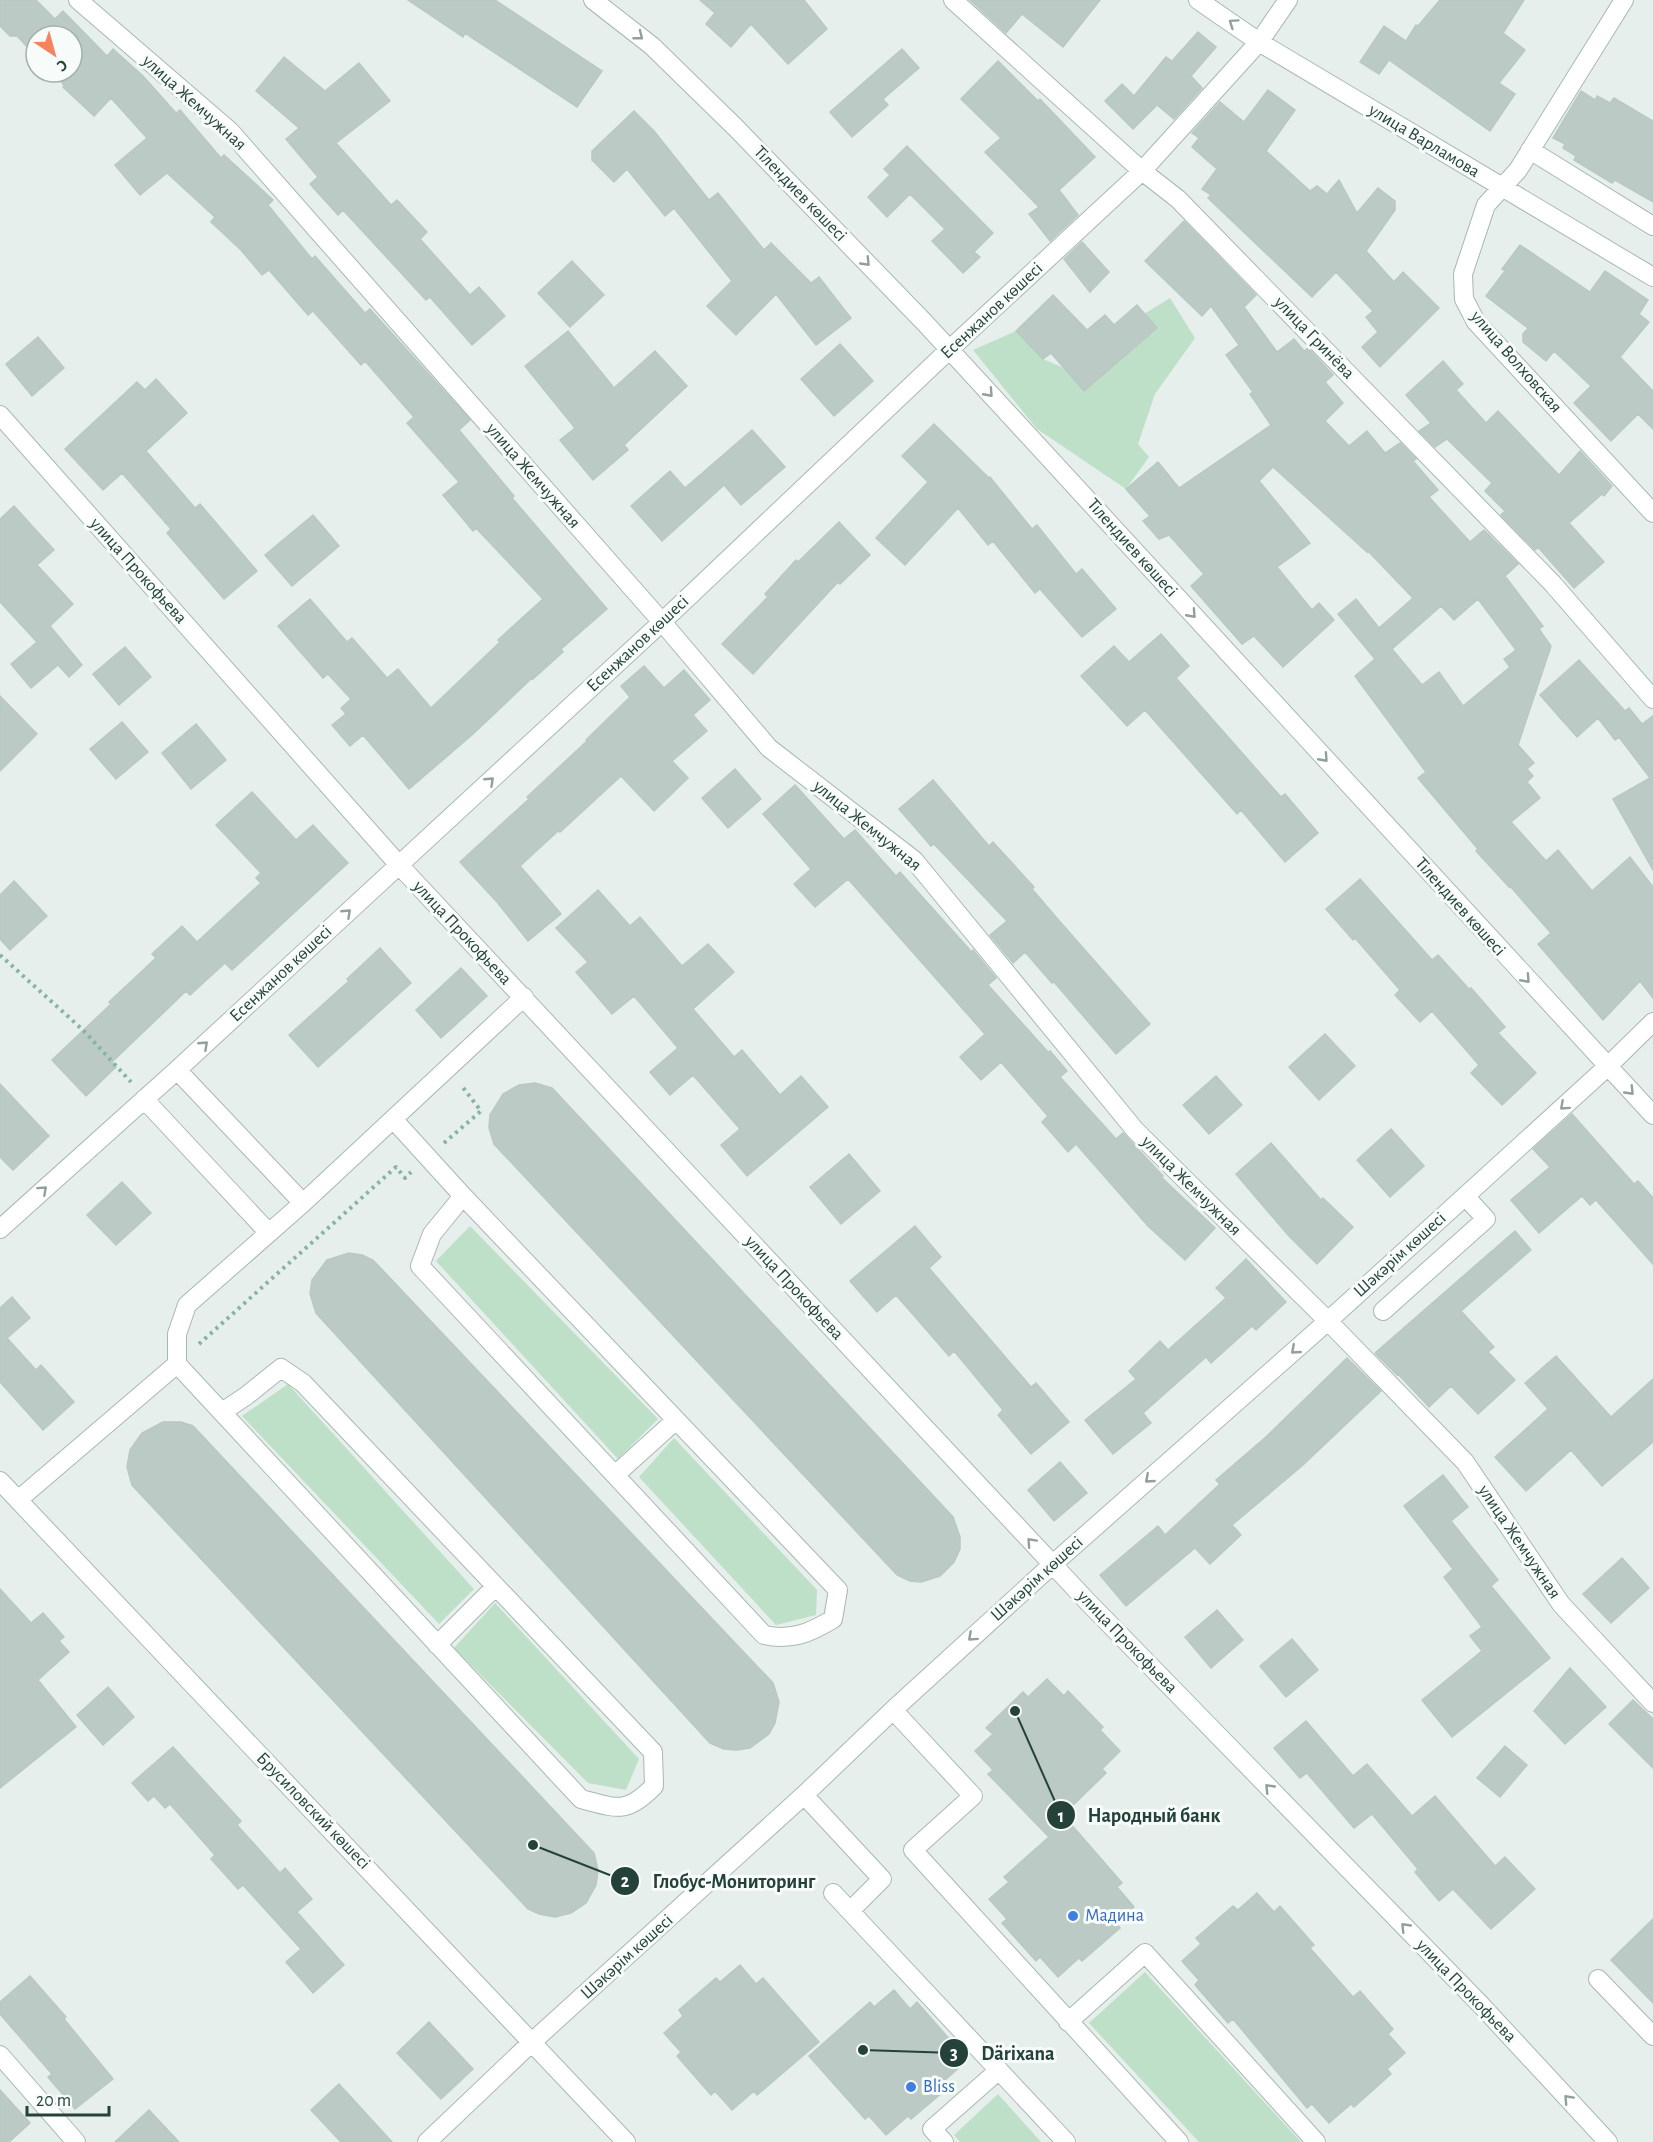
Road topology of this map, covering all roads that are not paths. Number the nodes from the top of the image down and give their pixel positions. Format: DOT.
graph roads {
  1 [pos="78,0"];
  2 [pos="593,0"];
  3 [pos="953,0"];
  4 [pos="1288,0"];
  5 [pos="1623,0"];
  6 [pos="1204,2"];
  7 [pos="1259,42"];
  8 [pos="1530,150"];
  9 [pos="1142,171"];
  10 [pos="1502,188"];
  11 [pos="1653,226"];
  12 [pos="1653,277"];
  13 [pos="950,349"];
  14 [pos="0,415"];
  15 [pos="1653,513"];
  16 [pos="662,622"];
  17 [pos="1653,699"];
  18 [pos="399,865"];
  19 [pos="524,998"];
  20 [pos="1653,1022"];
  21 [pos="1607,1067"];
  22 [pos="177,1070"];
  23 [pos="144,1099"];
  24 [pos="1653,1115"];
  25 [pos="393,1119"];
  26 [pos="463,1196"];
  27 [pos="1465,1196"];
  28 [pos="303,1203"];
  29 [pos="0,1229"];
  30 [pos="269,1233"];
  31 [pos="1383,1311"];
  32 [pos="1328,1321"];
  33 [pos="177,1364"];
  34 [pos="222,1412"];
  35 [pos="676,1420"];
  36 [pos="615,1475"];
  37 [pos="0,1481"];
  38 [pos="18,1500"];
  39 [pos="1053,1564"];
  40 [pos="496,1586"];
  41 [pos="437,1645"];
  42 [pos="1653,1703"];
  43 [pos="893,1710"];
  44 [pos="804,1795"];
  45 [pos="833,1893"];
  46 [pos="850,1911"];
  47 [pos="1598,1979"];
  48 [pos="1068,2022"];
  49 [pos="1653,2036"];
  50 [pos="532,2042"];
  51 [pos="0,2055"];
  52 [pos="999,2070"];
  53 [pos="76,2142"];
  54 [pos="427,2142"];
  55 [pos="626,2142"];
  56 [pos="944,2142"];
  57 [pos="1066,2142"];
  58 [pos="1179,2142"];
  59 [pos="1316,2142"];
  60 [pos="1608,2142"];
  1 -- 16 [label="street, улица Жемчужная"];
  2 -- 13 [label="street, Тілендиев көшесі, one-way"];
  3 -- 9 [label="street, улица Гринёва"];
  4 -- 7 [label="street, Есенжанов көшесі"];
  5 -- 8 [label="street, улица Волховская"];
  7 -- 6 [label="street, улица Варламова, one-way"];
  7 -- 9 [label="street, Есенжанов көшесі"];
  7 -- 10 [label="street, улица Варламова"];
  8 -- 10 [label="street, улица Волховская"];
  8 -- 11 [label="street"];
  9 -- 13 [label="street, Есенжанов көшесі"];
  9 -- 17 [label="street, улица Гринёва"];
  10 -- 12 [label="street, улица Варламова"];
  10 -- 15 [label="street, улица Волховская"];
  13 -- 16 [label="street, Есенжанов көшесі"];
  13 -- 21 [label="street, Тілендиев көшесі, one-way"];
  14 -- 18 [label="street, улица Прокофьева"];
  18 -- 16 [label="street, Есенжанов көшесі, one-way"];
  16 -- 32 [label="street, улица Жемчужная"];
  18 -- 19 [label="street, улица Прокофьева"];
  22 -- 18 [label="street, Есенжанов көшесі, one-way"];
  19 -- 25 [label="street"];
  39 -- 19 [label="street, улица Прокофьева, one-way"];
  20 -- 21 [label="street, Шәкәрім көшесі"];
  21 -- 24 [label="street, Тілендиев көшесі, one-way"];
  21 -- 27 [label="street, Шәкәрім көшесі, one-way"];
  22 -- 23 [label="street, Есенжанов көшесі"];
  22 -- 28 [label="street"];
  29 -- 23 [label="street, Есенжанов көшесі, one-way"];
  23 -- 30 [label="street"];
  25 -- 26 [label="street"];
  25 -- 28 [label="street"];
  26 -- 35 [label="street"];
  26 -- 36 [label="street"];
  27 -- 31 [label="street"];
  27 -- 32 [label="street, Шәкәрім көшесі"];
  28 -- 30 [label="street"];
  30 -- 33 [label="street"];
  32 -- 39 [label="street, Шәкәрім көшесі, one-way"];
  32 -- 42 [label="street, улица Жемчужная"];
  33 -- 34 [label="street"];
  33 -- 38 [label="street"];
  34 -- 40 [label="street"];
  34 -- 41 [label="street"];
  35 -- 36 [label="street"];
  35 -- 36 [label="street"];
  37 -- 38 [label="street, Брусиловский көшесі"];
  38 -- 50 [label="street, Брусиловский көшесі"];
  39 -- 43 [label="street, Шәкәрім көшесі, one-way"];
  60 -- 39 [label="street, улица Прокофьева, one-way"];
  40 -- 41 [label="street"];
  40 -- 41 [label="street"];
  43 -- 44 [label="street, Шәкәрім көшесі"];
  43 -- 48 [label="street"];
  44 -- 46 [label="street"];
  44 -- 50 [label="street, Шәкәрім көшесі"];
  45 -- 46 [label="street"];
  46 -- 52 [label="street"];
  47 -- 49 [label="street"];
  48 -- 58 [label="street"];
  48 -- 59 [label="street"];
  50 -- 54 [label="street, Шәкәрім көшесі"];
  50 -- 55 [label="street, Брусиловский көшесі"];
  51 -- 53 [label="street"];
  52 -- 56 [label="street"];
  52 -- 57 [label="street"];
}
